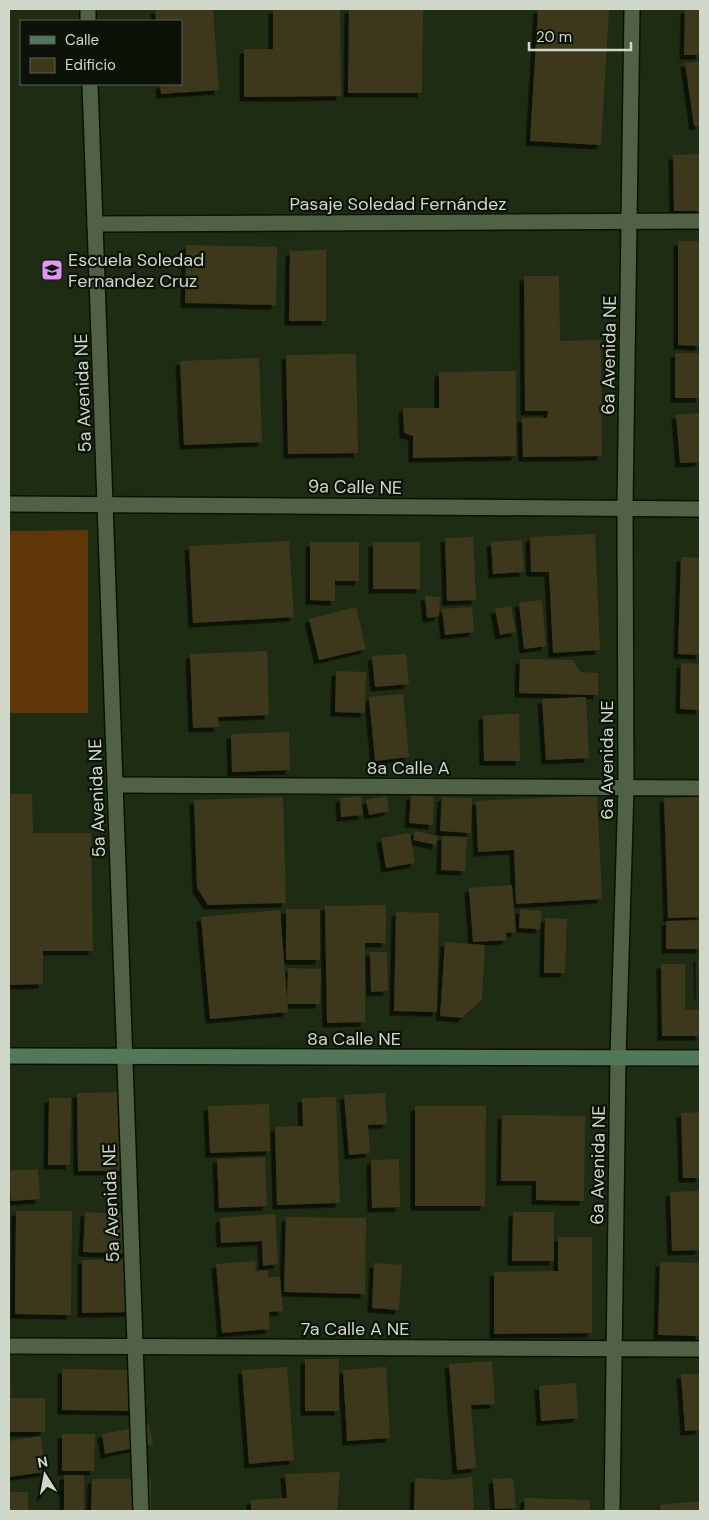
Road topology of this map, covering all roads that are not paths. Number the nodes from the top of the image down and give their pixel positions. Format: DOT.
graph roads {
  1 [pos="632,9"];
  2 [pos="90,85"];
  3 [pos="700,221"];
  4 [pos="629,222"];
  5 [pos="95,224"];
  6 [pos="105,503"];
  7 [pos="9,504"];
  8 [pos="626,508"];
  9 [pos="700,509"];
  10 [pos="115,785"];
  11 [pos="626,788"];
  12 [pos="700,788"];
  13 [pos="9,1056"];
  14 [pos="125,1058"];
  15 [pos="618,1058"];
  16 [pos="700,1058"];
  17 [pos="9,1346"];
  18 [pos="135,1347"];
  19 [pos="614,1348"];
  20 [pos="700,1349"];
  21 [pos="141,1511"];
  22 [pos="612,1511"];
  1 -- 4 [label="street, 6a Avenida NE"];
  2 -- 5 [label="street, 5a Avenida NE"];
  3 -- 4 [label="street, Pasaje Soledad Fernández"];
  4 -- 5 [label="street, Pasaje Soledad Fernández"];
  4 -- 8 [label="street, 6a Avenida NE"];
  5 -- 6 [label="street, 5a Avenida NE"];
  6 -- 7 [label="street, 9a Calle NE"];
  6 -- 8 [label="street, 9a Calle NE"];
  6 -- 10 [label="street, 5a Avenida NE"];
  8 -- 9 [label="street, 9a Calle NE"];
  8 -- 11 [label="street, 6a Avenida NE"];
  10 -- 11 [label="street, 8a Calle A"];
  10 -- 14 [label="street, 5a Avenida NE"];
  11 -- 12 [label="street, 8a Calle A"];
  11 -- 15 [label="street, 6a Avenida NE"];
  13 -- 14 [label="street, 8a Calle NE"];
  14 -- 15 [label="street, 8a Calle NE"];
  14 -- 18 [label="street, 5a Avenida NE"];
  15 -- 16 [label="street, 8a Calle NE"];
  15 -- 19 [label="street, 6a Avenida NE"];
  17 -- 18 [label="street, 7a Calle A NE"];
  18 -- 19 [label="street, 7a Calle A NE"];
  18 -- 21 [label="street, 5a Avenida NE"];
  19 -- 20 [label="street, 7a Calle A NE"];
  19 -- 22 [label="street, 6a Avenida NE"];
}
